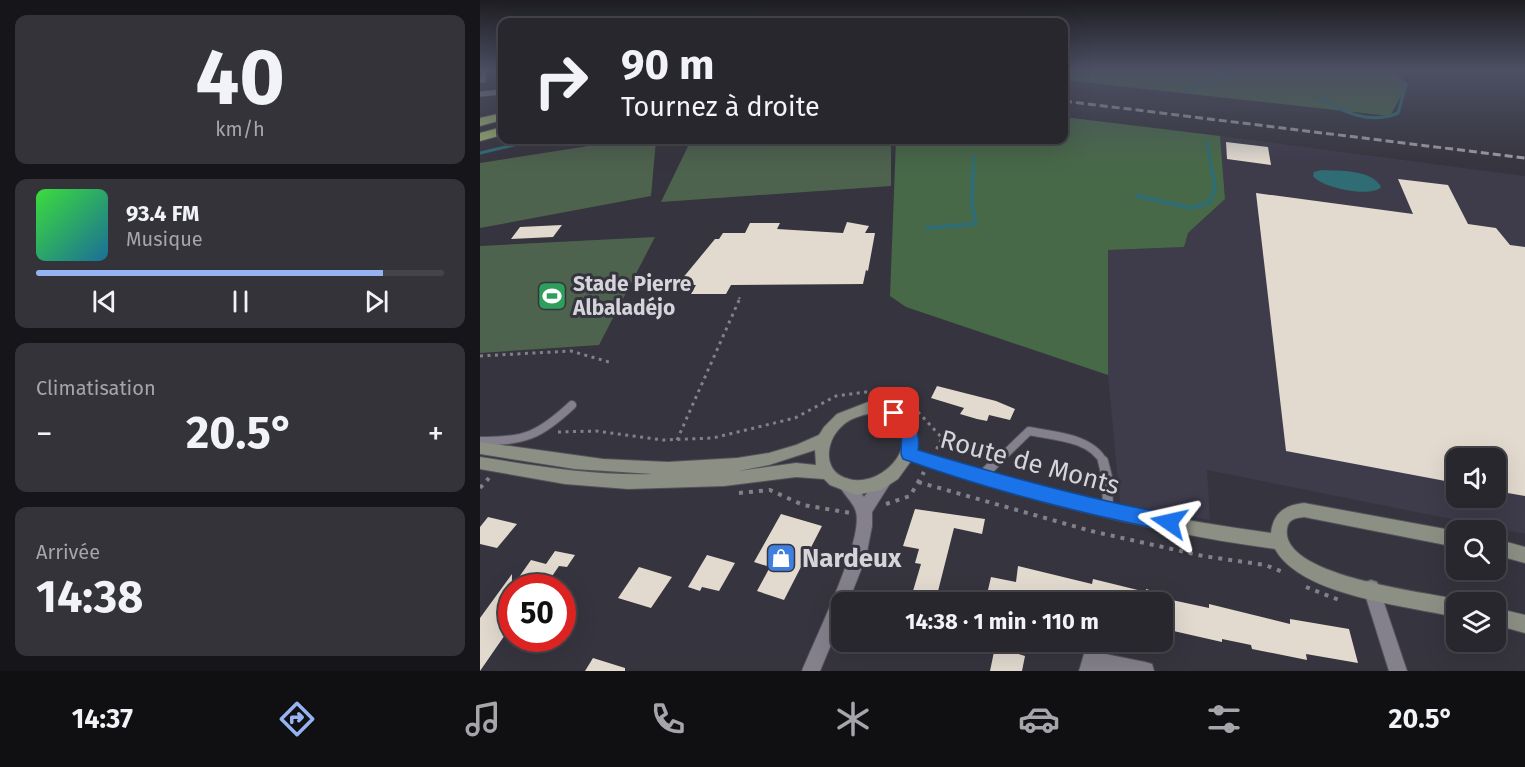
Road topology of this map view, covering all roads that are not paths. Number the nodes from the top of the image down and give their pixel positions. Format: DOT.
graph roads {
  1 [pos="498,113"];
  2 [pos="480,115"];
  3 [pos="498,118"];
  4 [pos="480,122"];
  5 [pos="498,125"];
  6 [pos="480,128"];
  7 [pos="498,132"];
  8 [pos="480,137"];
  9 [pos="572,405"];
  10 [pos="823,440"];
  11 [pos="480,441"];
  12 [pos="480,448"];
  13 [pos="909,454"];
  14 [pos="480,463"];
  15 [pos="827,473"];
  16 [pos="981,477"];
  17 [pos="886,479"];
  18 [pos="846,485"];
  19 [pos="864,510"];
  20 [pos="1108,511"];
  21 [pos="1446,537"];
  22 [pos="1280,542"];
  23 [pos="1506,550"];
  24 [pos="1525,555"];
  25 [pos="1371,588"];
  26 [pos="1446,606"];
  27 [pos="1506,619"];
  28 [pos="1525,624"];
  29 [pos="811,671"];
  30 [pos="1088,671"];
  31 [pos="1145,671"];
  32 [pos="1398,671"];
  1 -- 2 [label="highway"];
  3 -- 4 [label="highway"];
  5 -- 6 [label="highway"];
  7 -- 8 [label="highway"];
  9 -- 11 [label="lane"];
  10 -- 12 [label="main road"];
  10 -- 13 [label="main road"];
  10 -- 15 [label="main road"];
  13 -- 16 [label="main road, Route de Monts"];
  13 -- 17 [label="main road"];
  14 -- 15 [label="main road"];
  15 -- 18 [label="main road"];
  16 -- 20 [label="main road, Route de Monts"];
  16 -- 20 [label="lane"];
  17 -- 18 [label="main road"];
  17 -- 19 [label="street"];
  18 -- 19 [label="street"];
  19 -- 29 [label="street"];
  20 -- 22 [label="main road, Route de Monts"];
  21 -- 22 [label="main road"];
  22 -- 25 [label="main road"];
  23 -- 24 [label="main road"];
  25 -- 26 [label="main road"];
  25 -- 32 [label="street"];
  27 -- 28 [label="main road"];
  30 -- 31 [label="street"];
}
